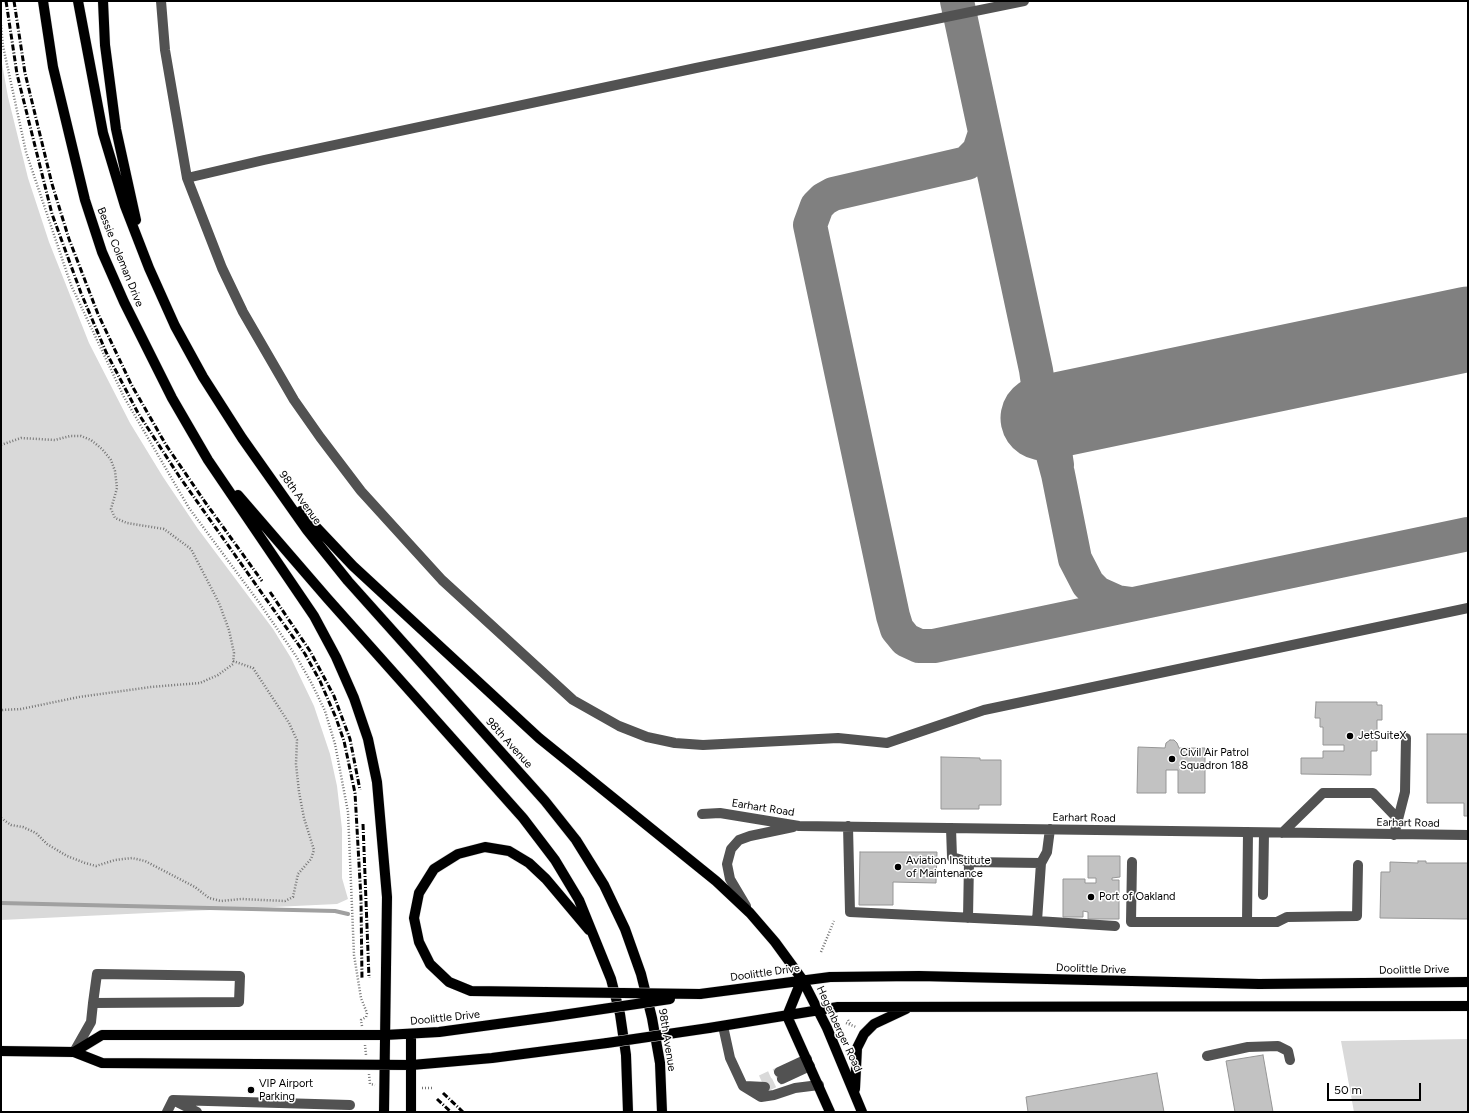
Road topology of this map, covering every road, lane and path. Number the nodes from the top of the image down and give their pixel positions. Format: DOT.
graph roads {
  1 [pos="43,1"];
  2 [pos="78,1"];
  3 [pos="103,1"];
  4 [pos="161,1"];
  5 [pos="1024,1"];
  6 [pos="1,25"];
  7 [pos="187,178"];
  8 [pos="149,268"];
  9 [pos="242,438"];
  10 [pos="1,445"];
  11 [pos="208,460"];
  12 [pos="1468,608"];
  13 [pos="233,661"];
  14 [pos="1,710"];
  15 [pos="1406,738"];
  16 [pos="702,814"];
  17 [pos="1,818"];
  18 [pos="1398,819"];
  19 [pos="799,826"];
  20 [pos="848,826"];
  21 [pos="951,828"];
  22 [pos="1050,829"];
  23 [pos="1248,832"];
  24 [pos="1264,833"];
  25 [pos="1282,833"];
  26 [pos="1394,835"];
  27 [pos="1468,835"];
  28 [pos="969,862"];
  29 [pos="1132,862"];
  30 [pos="1041,863"];
  31 [pos="1358,865"];
  32 [pos="1263,895"];
  33 [pos="750,913"];
  34 [pos="968,918"];
  35 [pos="834,921"];
  36 [pos="1037,921"];
  37 [pos="1247,922"];
  38 [pos="1115,926"];
  39 [pos="596,940"];
  40 [pos="821,952"];
  41 [pos="802,979"];
  42 [pos="1468,982"];
  43 [pos="700,994"];
  44 [pos="92,1003"];
  45 [pos="1468,1006"];
  46 [pos="910,1007"];
  47 [pos="819,1010"];
  48 [pos="787,1016"];
  49 [pos="362,1020"];
  50 [pos="848,1020"];
  51 [pos="846,1024"];
  52 [pos="851,1025"];
  53 [pos="723,1026"];
  54 [pos="858,1028"];
  55 [pos="411,1034"];
  56 [pos="363,1035"];
  57 [pos="385,1035"];
  58 [pos="1,1051"];
  59 [pos="74,1052"];
  60 [pos="1207,1056"];
  61 [pos="1290,1060"];
  62 [pos="809,1063"];
  63 [pos="412,1064"];
  64 [pos="367,1065"];
  65 [pos="383,1065"];
  66 [pos="780,1076"];
  67 [pos="763,1083"];
  68 [pos="819,1085"];
  69 [pos="743,1086"];
  70 [pos="855,1093"];
  71 [pos="173,1100"];
  72 [pos="350,1105"];
  73 [pos="167,1112"];
  74 [pos="196,1112"];
  75 [pos="384,1112"];
  76 [pos="411,1112"];
  77 [pos="628,1112"];
  78 [pos="662,1112"];
  79 [pos="830,1112"];
  80 [pos="862,1112"];
  1 -- 11 [label="main road, Bessie Coleman Drive"];
  2 -- 8 [label="main road, Bessie Coleman Drive"];
  3 -- 8 [label="main road"];
  4 -- 7 [label="street"];
  5 -- 7 [label="street"];
  6 -- 49 [label="path"];
  7 -- 12 [label="street"];
  8 -- 9 [label="main road, Bessie Coleman Drive"];
  9 -- 33 [label="main road"];
  9 -- 78 [label="main road, 98th Avenue"];
  10 -- 13 [label="path"];
  11 -- 39 [label="main road"];
  11 -- 57 [label="main road"];
  13 -- 14 [label="path"];
  13 -- 17 [label="path"];
  15 -- 18 [label="street"];
  16 -- 19 [label="street, Earhart Road"];
  18 -- 25 [label="street"];
  18 -- 26 [label="street"];
  19 -- 20 [label="street, Earhart Road"];
  19 -- 33 [label="street"];
  20 -- 21 [label="street, Earhart Road"];
  20 -- 34 [label="street"];
  21 -- 22 [label="street, Earhart Road"];
  21 -- 28 [label="street"];
  22 -- 23 [label="street, Earhart Road"];
  22 -- 30 [label="street"];
  23 -- 24 [label="street, Earhart Road"];
  23 -- 37 [label="street"];
  24 -- 25 [label="street, Earhart Road"];
  24 -- 32 [label="street"];
  25 -- 26 [label="street, Earhart Road"];
  26 -- 27 [label="street, Earhart Road"];
  28 -- 30 [label="street"];
  28 -- 34 [label="street"];
  29 -- 37 [label="street"];
  30 -- 36 [label="street"];
  31 -- 37 [label="street"];
  33 -- 41 [label="main road"];
  34 -- 36 [label="street"];
  35 -- 40 [label="path"];
  36 -- 38 [label="street"];
  39 -- 43 [label="main road, bridge"];
  39 -- 77 [label="main road"];
  41 -- 42 [label="main road, Doolittle Drive"];
  41 -- 43 [label="main road, Doolittle Drive"];
  41 -- 47 [label="main road, Hegenberger Road"];
  41 -- 48 [label="main road, Hegenberger Road"];
  43 -- 55 [label="main road, Doolittle Drive, bridge"];
  44 -- 44 [label="street"];
  44 -- 59 [label="street"];
  45 -- 46 [label="main road"];
  46 -- 47 [label="main road"];
  46 -- 70 [label="main road"];
  47 -- 48 [label="main road"];
  47 -- 70 [label="main road, Hegenberger Road"];
  48 -- 53 [label="main road"];
  48 -- 62 [label="main road"];
  50 -- 52 [label="path"];
  51 -- 52 [label="path"];
  52 -- 54 [label="path"];
  53 -- 63 [label="main road, bridge"];
  53 -- 69 [label="street"];
  55 -- 57 [label="main road, Doolittle Drive"];
  55 -- 63 [label="main road"];
  56 -- 57 [label="main road, Doolittle Drive"];
  56 -- 59 [label="main road, Doolittle Drive"];
  56 -- 64 [label="path"];
  57 -- 65 [label="main road"];
  58 -- 59 [label="main road"];
  59 -- 64 [label="main road"];
  60 -- 61 [label="street"];
  62 -- 66 [label="street"];
  62 -- 68 [label="main road"];
  63 -- 65 [label="main road"];
  63 -- 76 [label="main road"];
  64 -- 65 [label="main road"];
  65 -- 75 [label="main road"];
  67 -- 69 [label="street"];
  68 -- 69 [label="street"];
  68 -- 79 [label="main road"];
  70 -- 80 [label="main road, Hegenberger Road"];
  71 -- 72 [label="street"];
  71 -- 73 [label="street"];
  71 -- 74 [label="street"];
}
